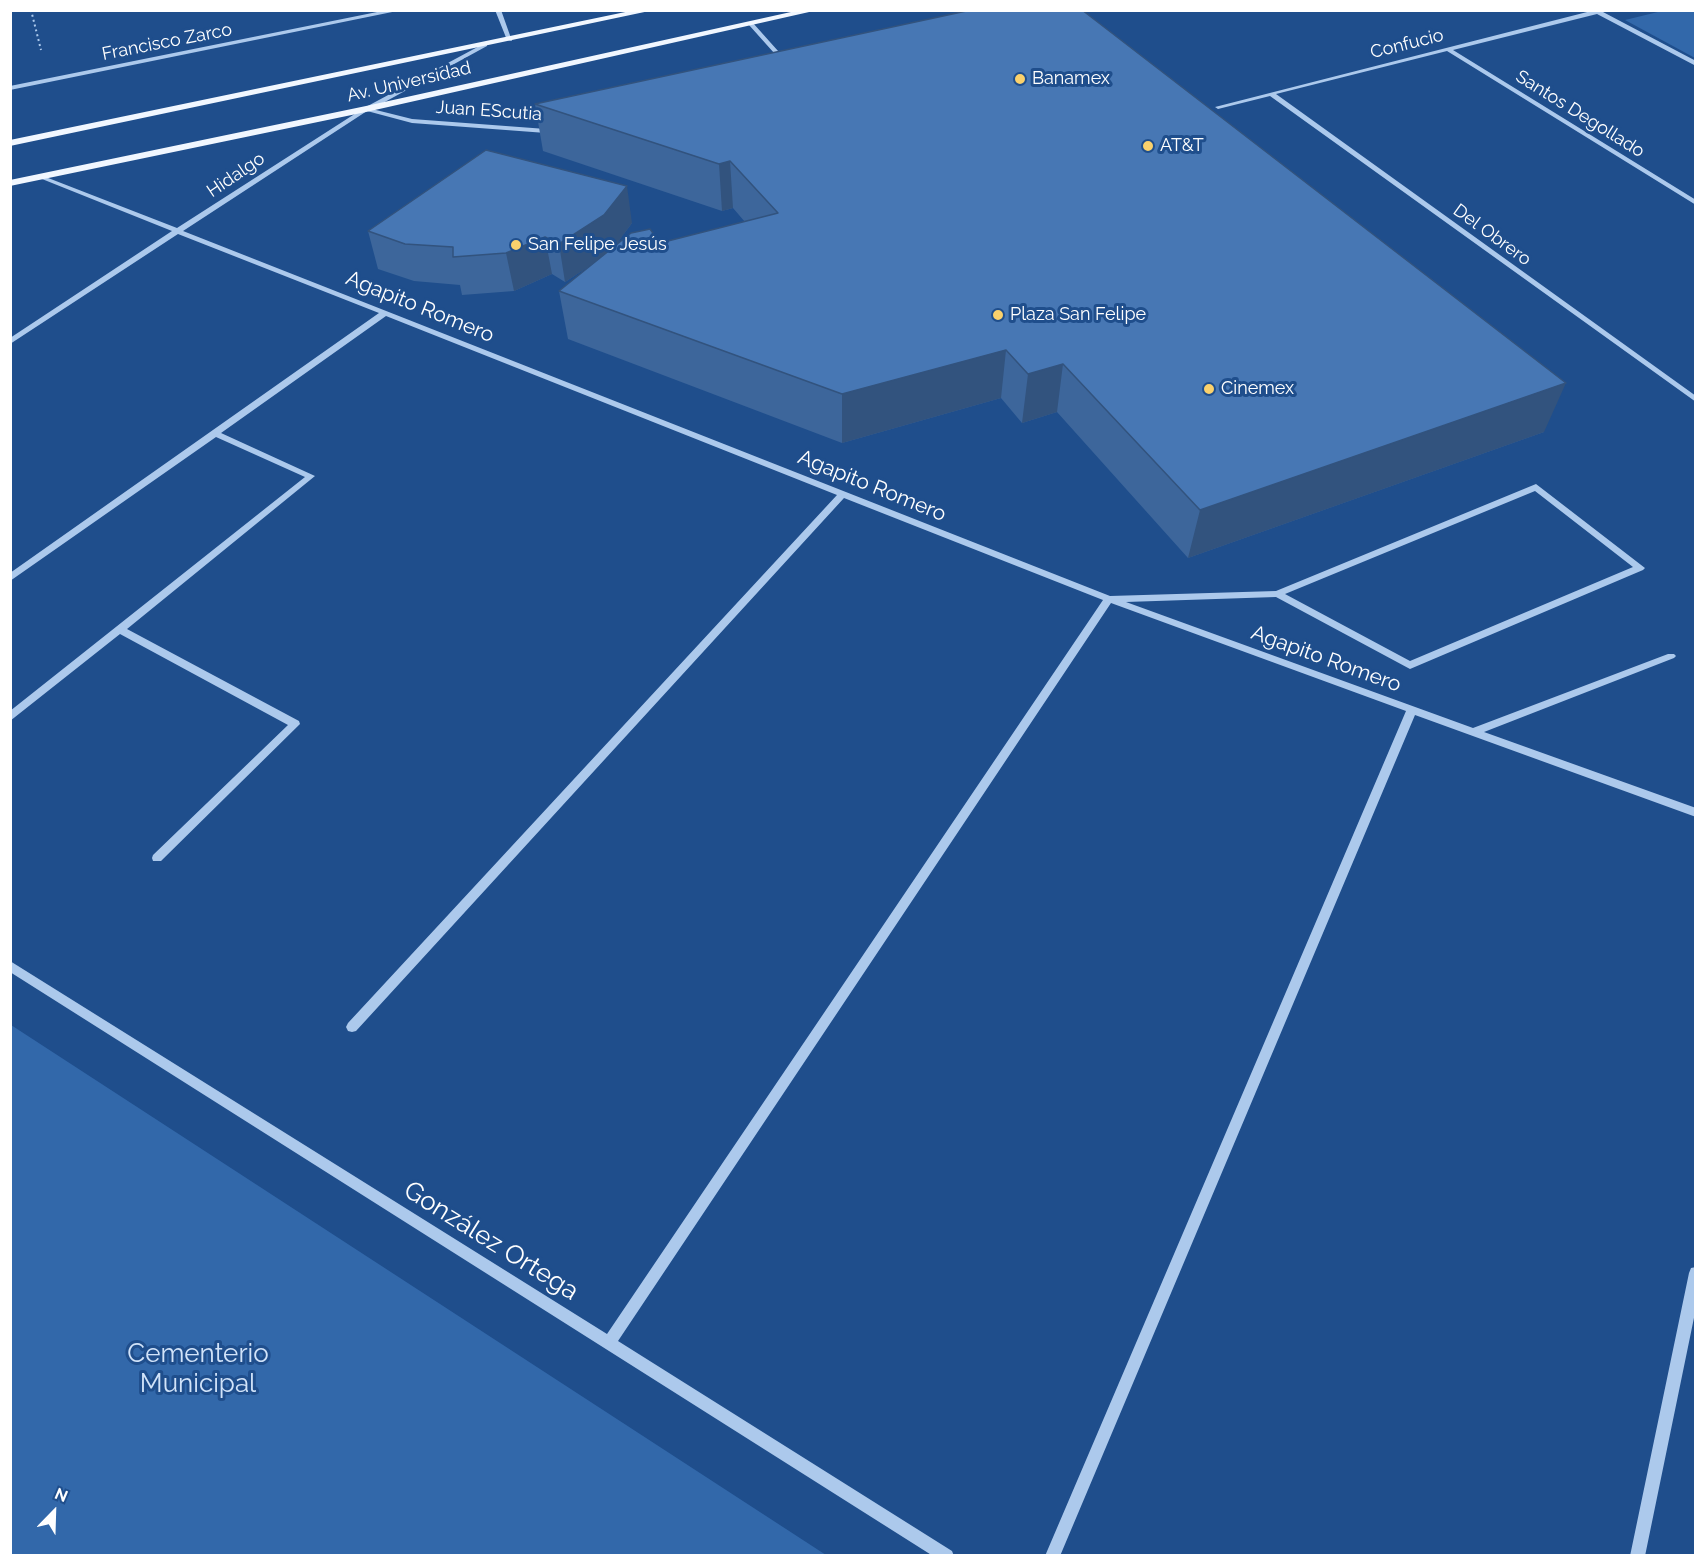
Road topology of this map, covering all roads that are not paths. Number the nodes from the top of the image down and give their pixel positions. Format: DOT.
graph roads {
  1 [pos="399,10"];
  2 [pos="498,10"];
  3 [pos="650,10"];
  4 [pos="814,10"];
  5 [pos="1602,11"];
  6 [pos="751,24"];
  7 [pos="510,40"];
  8 [pos="485,45"];
  9 [pos="1449,50"];
  10 [pos="1695,64"];
  11 [pos="789,66"];
  12 [pos="10,88"];
  13 [pos="1271,94"];
  14 [pos="1218,107"];
  15 [pos="366,110"];
  16 [pos="557,129"];
  17 [pos="10,144"];
  18 [pos="41,177"];
  19 [pos="10,183"];
  20 [pos="1695,203"];
  21 [pos="180,232"];
  22 [pos="385,313"];
  23 [pos="10,342"];
  24 [pos="1695,400"];
  25 [pos="215,433"];
  26 [pos="843,494"];
  27 [pos="10,578"];
  28 [pos="1277,594"];
  29 [pos="1109,599"];
  30 [pos="119,629"];
  31 [pos="1671,656"];
  32 [pos="1412,710"];
  33 [pos="10,717"];
  34 [pos="1473,732"];
  35 [pos="1695,813"];
  36 [pos="157,858"];
  37 [pos="10,966"];
  38 [pos="352,1027"];
  39 [pos="1695,1273"];
  40 [pos="609,1343"];
  41 [pos="947,1556"];
  42 [pos="1052,1556"];
  43 [pos="1637,1556"];
  1 -- 12 [label="street, Francisco Zarco"];
  2 -- 7 [label="street"];
  3 -- 7 [label="main road, Av. Universidad"];
  4 -- 6 [label="main road, Av. Universidad"];
  5 -- 9 [label="street, Confucio"];
  5 -- 10 [label="street"];
  6 -- 11 [label="street"];
  6 -- 15 [label="main road, Av. Universidad"];
  7 -- 8 [label="main road, Av. Universidad"];
  8 -- 15 [label="street, Hidalgo"];
  8 -- 17 [label="main road, Av. Universidad"];
  9 -- 13 [label="street, Confucio"];
  9 -- 20 [label="street, Santos Degollado"];
  13 -- 14 [label="street, Confucio"];
  13 -- 24 [label="street, Del Obrero"];
  15 -- 16 [label="street, Juan EScutia"];
  15 -- 18 [label="main road, Av. Universidad"];
  15 -- 21 [label="street, Hidalgo"];
  18 -- 19 [label="main road, Av. Universidad"];
  18 -- 21 [label="street, Agapito Romero"];
  21 -- 22 [label="street, Agapito Romero"];
  21 -- 23 [label="street, Hidalgo"];
  22 -- 25 [label="street"];
  22 -- 26 [label="street, Agapito Romero"];
  25 -- 27 [label="street"];
  25 -- 30 [label="street"];
  26 -- 29 [label="street, Agapito Romero"];
  26 -- 38 [label="street"];
  28 -- 28 [label="street"];
  28 -- 29 [label="street"];
  29 -- 32 [label="street, Agapito Romero"];
  29 -- 40 [label="street"];
  30 -- 33 [label="street"];
  30 -- 36 [label="street"];
  31 -- 34 [label="street"];
  32 -- 34 [label="street, Agapito Romero"];
  32 -- 42 [label="street"];
  34 -- 35 [label="street, Agapito Romero"];
  37 -- 40 [label="street, González Ortega"];
  39 -- 43 [label="street"];
  40 -- 41 [label="street, González Ortega"];
}
